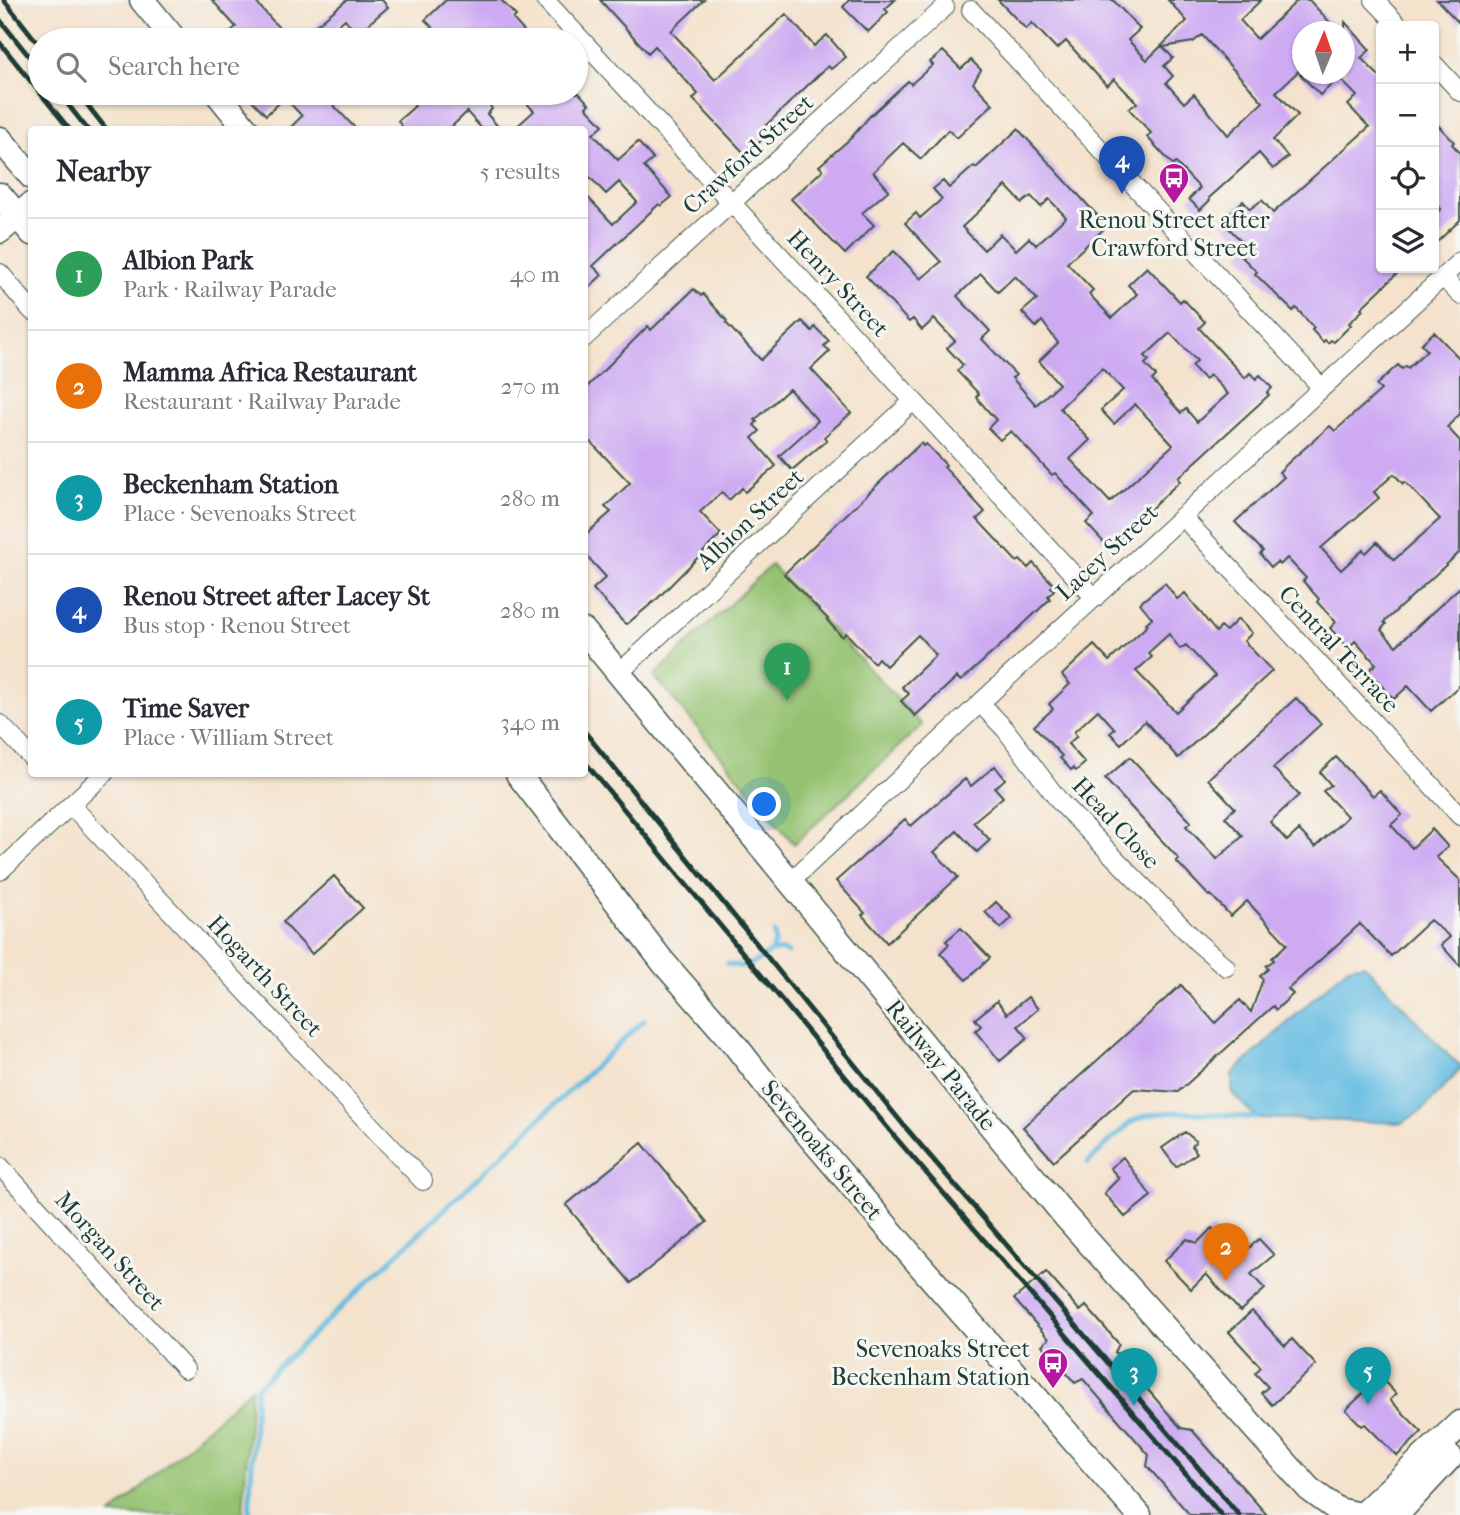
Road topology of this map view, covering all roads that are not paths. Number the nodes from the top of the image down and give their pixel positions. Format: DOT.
graph roads {
  1 [pos="142,0"];
  2 [pos="545,0"];
  3 [pos="1374,0"];
  4 [pos="944,4"];
  5 [pos="975,5"];
  6 [pos="1394,21"];
  7 [pos="164,28"];
  8 [pos="571,28"];
  9 [pos="588,47"];
  10 [pos="1439,69"];
  11 [pos="1460,92"];
  12 [pos="227,105"];
  13 [pos="244,126"];
  14 [pos="0,139"];
  15 [pos="28,173"];
  16 [pos="28,183"];
  17 [pos="730,203"];
  18 [pos="12,212"];
  19 [pos="1460,261"];
  20 [pos="0,272"];
  21 [pos="1443,277"];
  22 [pos="1460,295"];
  23 [pos="28,306"];
  24 [pos="588,334"];
  25 [pos="1322,388"];
  26 [pos="913,401"];
  27 [pos="1182,516"];
  28 [pos="1095,598"];
  29 [pos="588,636"];
  30 [pos="620,672"];
  31 [pos="980,703"];
  32 [pos="0,724"];
  33 [pos="28,754"];
  34 [pos="101,777"];
  35 [pos="520,777"];
  36 [pos="71,804"];
  37 [pos="1460,816"];
  38 [pos="0,871"];
  39 [pos="791,881"];
  40 [pos="1227,967"];
  41 [pos="0,1166"];
  42 [pos="423,1181"];
  43 [pos="184,1369"];
  44 [pos="1460,1424"];
  45 [pos="1460,1445"];
  46 [pos="1309,1489"];
  47 [pos="1139,1515"];
  48 [pos="1317,1515"];
  49 [pos="1361,1515"];
  50 [pos="1395,1515"];
  1 -- 7 [label="street"];
  2 -- 8 [label="street, Henry Street"];
  3 -- 6 [label="street"];
  4 -- 5 [label="street"];
  4 -- 17 [label="street, Crawford Street"];
  5 -- 25 [label="street"];
  9 -- 17 [label="street, Henry Street"];
  10 -- 11 [label="street"];
  12 -- 13 [label="street"];
  14 -- 15 [label="street"];
  16 -- 18 [label="street"];
  17 -- 24 [label="street, Crawford Street"];
  17 -- 26 [label="street, Henry Street"];
  19 -- 21 [label="street, Lacey Street"];
  20 -- 23 [label="street"];
  21 -- 22 [label="street"];
  21 -- 25 [label="street, Lacey Street"];
  25 -- 27 [label="street, Lacey Street"];
  26 -- 28 [label="street, Henry Street"];
  26 -- 30 [label="street, Albion Street"];
  27 -- 28 [label="street, Lacey Street"];
  27 -- 37 [label="street, Central Terrace"];
  28 -- 31 [label="street, Lacey Street"];
  29 -- 30 [label="street, Railway Parade"];
  30 -- 39 [label="street, Railway Parade"];
  31 -- 39 [label="street, Lacey Street"];
  31 -- 40 [label="street, Head Close"];
  32 -- 33 [label="street"];
  34 -- 36 [label="street"];
  35 -- 47 [label="street, Sevenoaks Street"];
  36 -- 38 [label="street"];
  36 -- 42 [label="street, Hogarth Street"];
  39 -- 46 [label="street, Railway Parade"];
  41 -- 43 [label="street, Morgan Street"];
  44 -- 49 [label="main road"];
  45 -- 50 [label="main road"];
  46 -- 48 [label="street, Railway Parade"];
  46 -- 49 [label="street, Railway Parade"];
}
